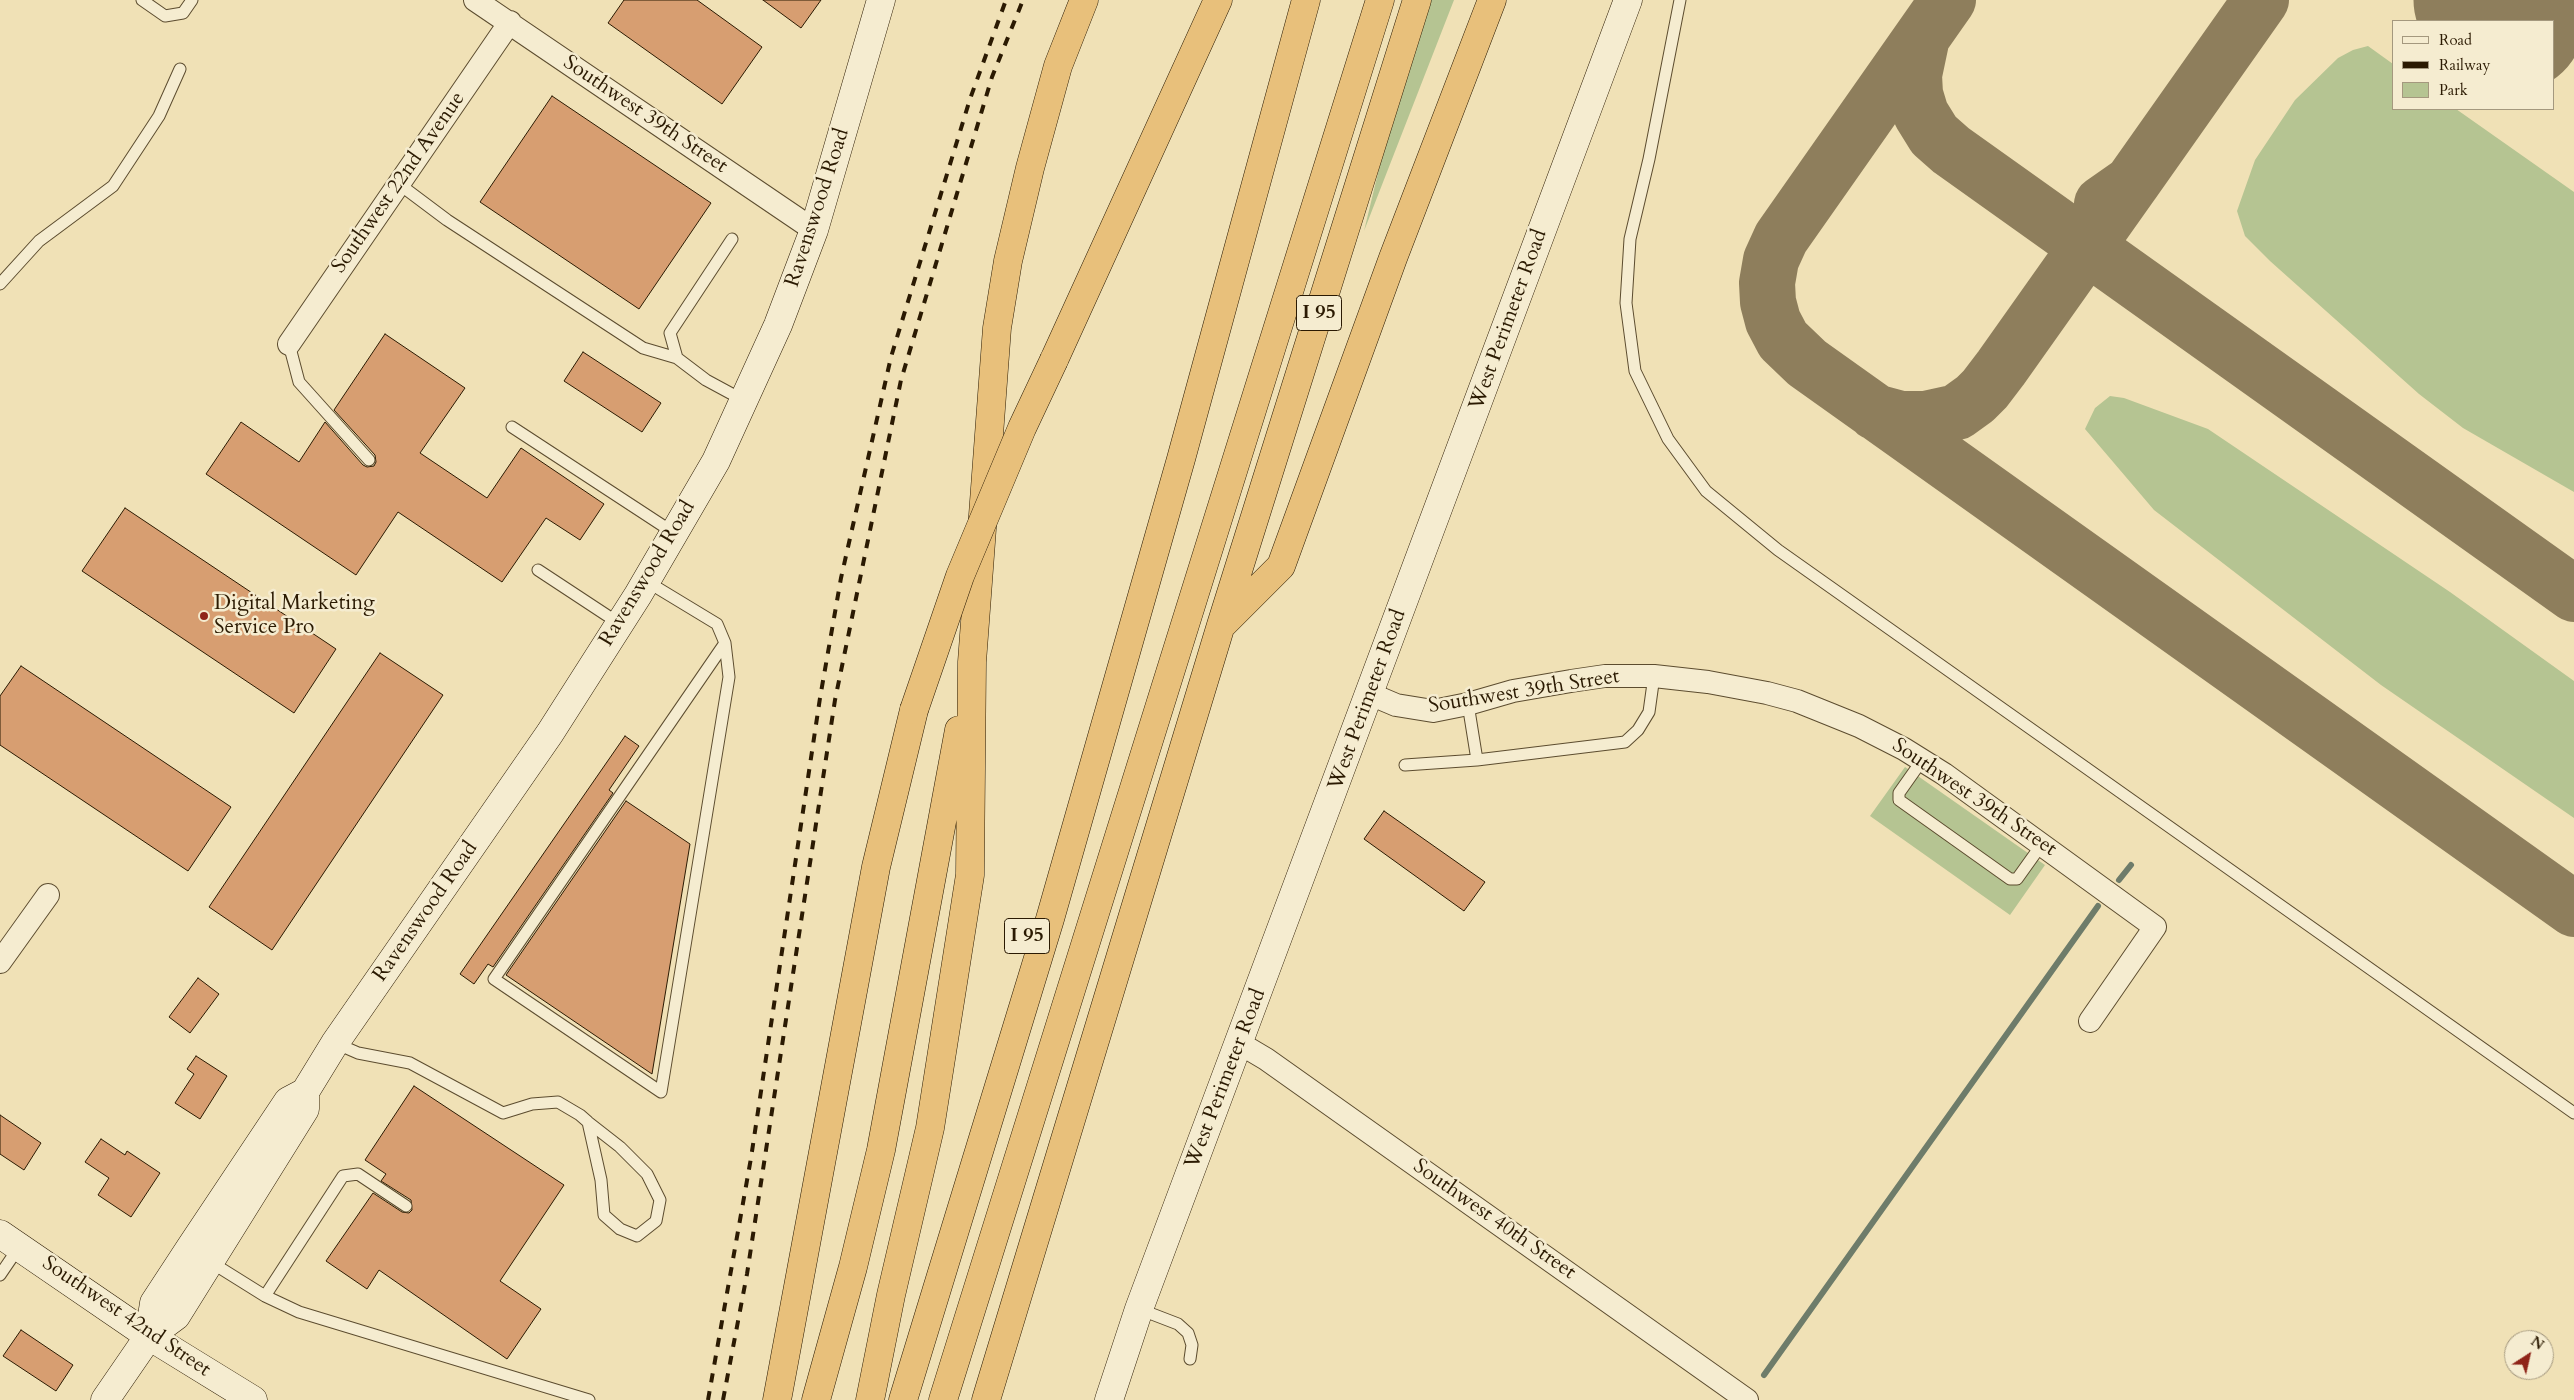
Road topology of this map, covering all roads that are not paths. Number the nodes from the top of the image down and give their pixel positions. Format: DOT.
graph roads {
  1 [pos="142,0"];
  2 [pos="192,0"];
  3 [pos="475,0"];
  4 [pos="880,0"];
  5 [pos="1084,0"];
  6 [pos="1218,0"];
  7 [pos="1286,0"];
  8 [pos="1306,0"];
  9 [pos="1318,0"];
  10 [pos="1380,0"];
  11 [pos="1417,0"];
  12 [pos="1492,0"];
  13 [pos="1628,0"];
  14 [pos="1680,0"];
  15 [pos="510,22"];
  16 [pos="1294,40"];
  17 [pos="180,69"];
  18 [pos="399,184"];
  19 [pos="814,230"];
  20 [pos="732,240"];
  21 [pos="0,284"];
  22 [pos="289,344"];
  23 [pos="677,358"];
  24 [pos="743,400"];
  25 [pos="512,427"];
  26 [pos="369,460"];
  27 [pos="674,533"];
  28 [pos="538,570"];
  29 [pos="646,581"];
  30 [pos="620,624"];
  31 [pos="1222,626"];
  32 [pos="725,643"];
  33 [pos="972,662"];
  34 [pos="1654,676"];
  35 [pos="1370,694"];
  36 [pos="1468,704"];
  37 [pos="1477,760"];
  38 [pos="1922,760"];
  39 [pos="1405,765"];
  40 [pos="2042,844"];
  41 [pos="48,895"];
  42 [pos="0,962"];
  43 [pos="2090,1021"];
  44 [pos="335,1043"];
  45 [pos="1239,1043"];
  46 [pos="305,1092"];
  47 [pos="2574,1113"];
  48 [pos="588,1122"];
  49 [pos="406,1206"];
  50 [pos="10,1240"];
  51 [pos="209,1262"];
  52 [pos="0,1275"];
  53 [pos="265,1296"];
  54 [pos="1139,1309"];
  55 [pos="148,1336"];
  56 [pos="1190,1359"];
  57 [pos="105,1400"];
  58 [pos="253,1400"];
  59 [pos="589,1400"];
  60 [pos="777,1400"];
  61 [pos="816,1400"];
  62 [pos="870,1400"];
  63 [pos="886,1400"];
  64 [pos="903,1400"];
  65 [pos="943,1400"];
  66 [pos="986,1400"];
  67 [pos="1109,1400"];
  68 [pos="1747,1400"];
  1 -- 2 [label="lane"];
  3 -- 15 [label="street, Southwest 39th Street"];
  4 -- 19 [label="street, Ravenswood Road"];
  5 -- 33 [label="highway"];
  6 -- 60 [label="highway, bridge"];
  7 -- 63 [label="highway, I 95"];
  8 -- 16 [label="highway"];
  9 -- 16 [label="highway"];
  10 -- 65 [label="highway"];
  11 -- 31 [label="highway, I 95"];
  12 -- 31 [label="highway"];
  13 -- 35 [label="street, West Perimeter Road"];
  14 -- 47 [label="lane"];
  15 -- 18 [label="street, Southwest 22nd Avenue"];
  15 -- 19 [label="street, Southwest 39th Street"];
  16 -- 64 [label="highway"];
  17 -- 21 [label="lane"];
  18 -- 22 [label="street, Southwest 22nd Avenue"];
  18 -- 23 [label="lane"];
  19 -- 24 [label="street, Ravenswood Road"];
  20 -- 23 [label="lane"];
  22 -- 26 [label="lane"];
  23 -- 24 [label="lane"];
  24 -- 27 [label="street, Ravenswood Road"];
  25 -- 27 [label="lane"];
  27 -- 29 [label="street, Ravenswood Road"];
  28 -- 30 [label="lane"];
  29 -- 30 [label="street, Ravenswood Road"];
  29 -- 32 [label="lane"];
  30 -- 44 [label="street, Ravenswood Road"];
  31 -- 66 [label="highway, I 95"];
  32 -- 32 [label="lane"];
  33 -- 61 [label="highway"];
  33 -- 62 [label="highway"];
  34 -- 36 [label="street, Southwest 39th Street"];
  34 -- 37 [label="lane"];
  34 -- 38 [label="street, Southwest 39th Street"];
  35 -- 36 [label="street, Southwest 39th Street"];
  35 -- 45 [label="street, West Perimeter Road"];
  36 -- 37 [label="lane"];
  37 -- 39 [label="lane"];
  38 -- 40 [label="street, Southwest 39th Street"];
  38 -- 40 [label="lane"];
  40 -- 43 [label="street, Southwest 39th Street"];
  41 -- 42 [label="street"];
  44 -- 46 [label="street, Ravenswood Road"];
  44 -- 48 [label="lane"];
  45 -- 54 [label="street, West Perimeter Road"];
  45 -- 68 [label="street, Southwest 40th Street"];
  46 -- 51 [label="street, Ravenswood Road"];
  46 -- 55 [label="street, Ravenswood Road"];
  48 -- 48 [label="lane"];
  49 -- 53 [label="lane"];
  50 -- 52 [label="lane"];
  50 -- 55 [label="street, Southwest 42nd Street"];
  51 -- 53 [label="lane"];
  51 -- 55 [label="street, Ravenswood Road"];
  53 -- 59 [label="lane"];
  54 -- 56 [label="lane"];
  54 -- 67 [label="street, West Perimeter Road"];
  55 -- 57 [label="street, Ravenswood Road"];
  55 -- 58 [label="street, Southwest 42nd Street"];
}
